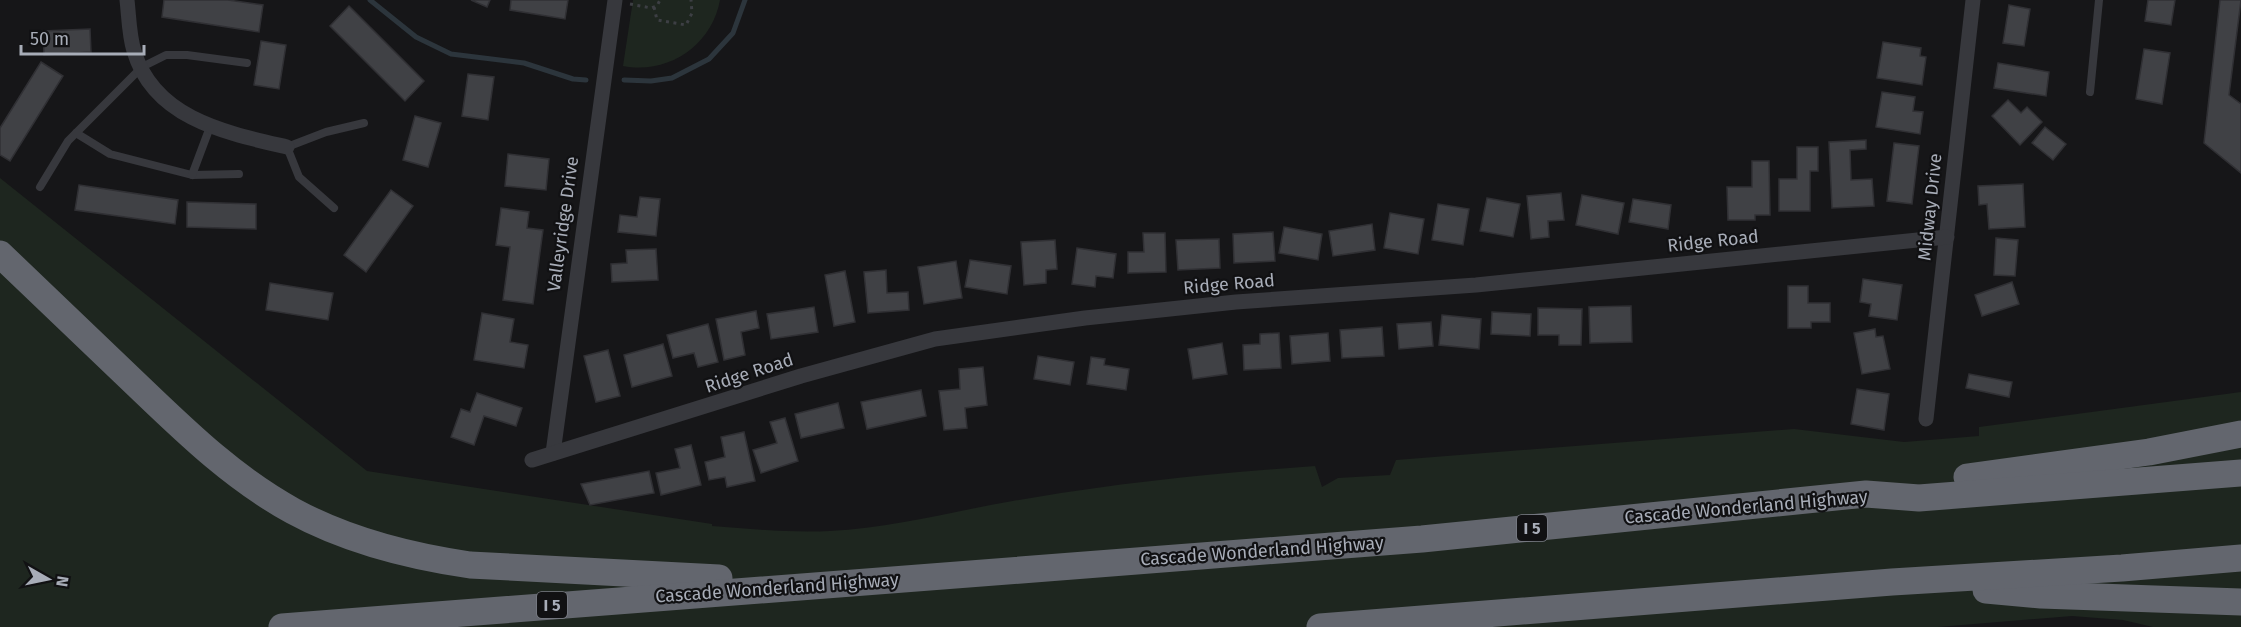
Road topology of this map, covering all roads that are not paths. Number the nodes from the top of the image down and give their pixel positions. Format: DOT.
graph roads {
  1 [pos="128,0"];
  2 [pos="615,0"];
  3 [pos="1973,0"];
  4 [pos="2099,0"];
  5 [pos="247,63"];
  6 [pos="142,68"];
  7 [pos="2090,92"];
  8 [pos="364,123"];
  9 [pos="210,127"];
  10 [pos="76,133"];
  11 [pos="286,147"];
  12 [pos="239,174"];
  13 [pos="192,175"];
  14 [pos="40,187"];
  15 [pos="334,208"];
  16 [pos="1947,237"];
  17 [pos="0,254"];
  18 [pos="1926,418"];
  19 [pos="2241,434"];
  20 [pos="553,453"];
  21 [pos="532,460"];
  22 [pos="2241,473"];
  23 [pos="1866,494"];
  24 [pos="2241,558"];
  25 [pos="1892,582"];
  26 [pos="822,584"];
  27 [pos="2241,602"];
  28 [pos="282,627"];
  29 [pos="1320,627"];
  1 -- 6 [label="street"];
  2 -- 20 [label="street, Valleyridge Drive"];
  3 -- 16 [label="street, Midway Drive"];
  4 -- 7 [label="lane"];
  5 -- 6 [label="lane"];
  6 -- 9 [label="street"];
  6 -- 10 [label="lane"];
  8 -- 11 [label="lane"];
  9 -- 11 [label="street"];
  9 -- 13 [label="lane"];
  10 -- 13 [label="lane"];
  10 -- 14 [label="lane"];
  11 -- 15 [label="lane"];
  12 -- 13 [label="lane"];
  16 -- 18 [label="street, Midway Drive"];
  16 -- 20 [label="street, Ridge Road"];
  17 -- 26 [label="highway"];
  19 -- 23 [label="highway"];
  20 -- 21 [label="street, Ridge Road"];
  22 -- 23 [label="highway, Cascade Wonderland Highway / I 5"];
  23 -- 26 [label="highway, Cascade Wonderland Highway / I 5"];
  24 -- 25 [label="highway"];
  25 -- 27 [label="highway"];
  25 -- 29 [label="highway"];
  26 -- 28 [label="highway, Cascade Wonderland Highway / I 5"];
}
